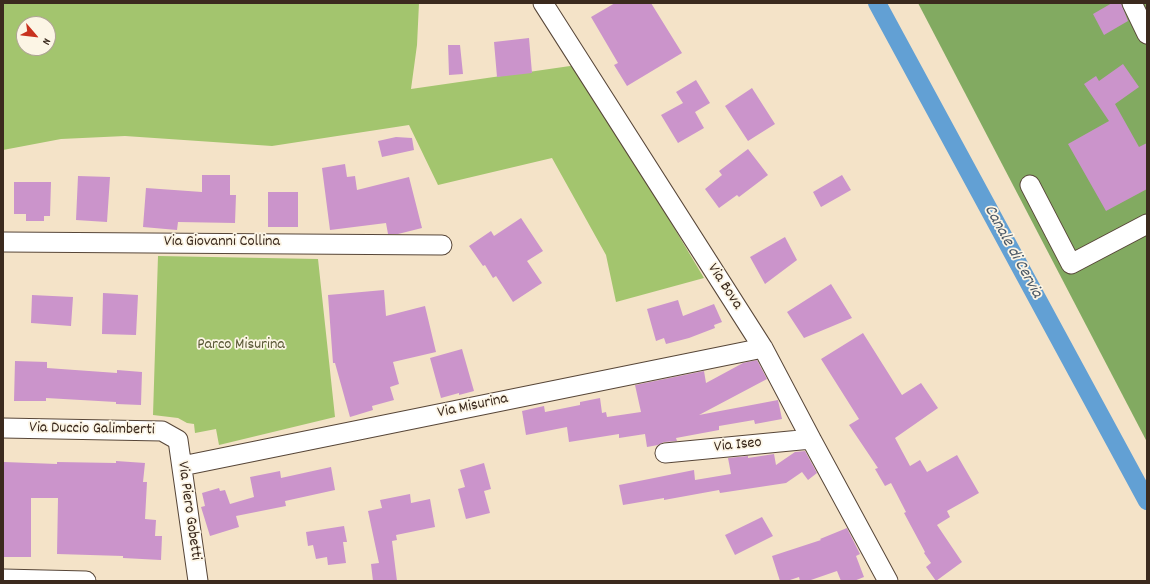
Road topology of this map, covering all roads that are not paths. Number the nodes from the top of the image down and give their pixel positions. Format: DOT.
graph roads {
  1 [pos="543,3"];
  2 [pos="1132,3"];
  3 [pos="1147,34"];
  4 [pos="1030,185"];
  5 [pos="1147,224"];
  6 [pos="3,242"];
  7 [pos="442,245"];
  8 [pos="763,348"];
  9 [pos="3,428"];
  10 [pos="811,439"];
  11 [pos="178,440"];
  12 [pos="665,453"];
  13 [pos="182,466"];
  14 [pos="3,579"];
  15 [pos="86,581"];
  16 [pos="198,581"];
  17 [pos="888,581"];
  1 -- 8 [label="street, Via Bova"];
  2 -- 3 [label="street"];
  4 -- 5 [label="street"];
  6 -- 7 [label="street, Via Giovanni Collina"];
  8 -- 10 [label="street, Via Bova"];
  8 -- 13 [label="street, Via Misurina"];
  9 -- 11 [label="street, Via Duccio Galimberti"];
  10 -- 12 [label="street, Via Iseo"];
  10 -- 17 [label="street, Via Bova"];
  11 -- 13 [label="street, Via Piero Gobetti"];
  13 -- 16 [label="street, Via Piero Gobetti"];
  14 -- 15 [label="street"];
}
